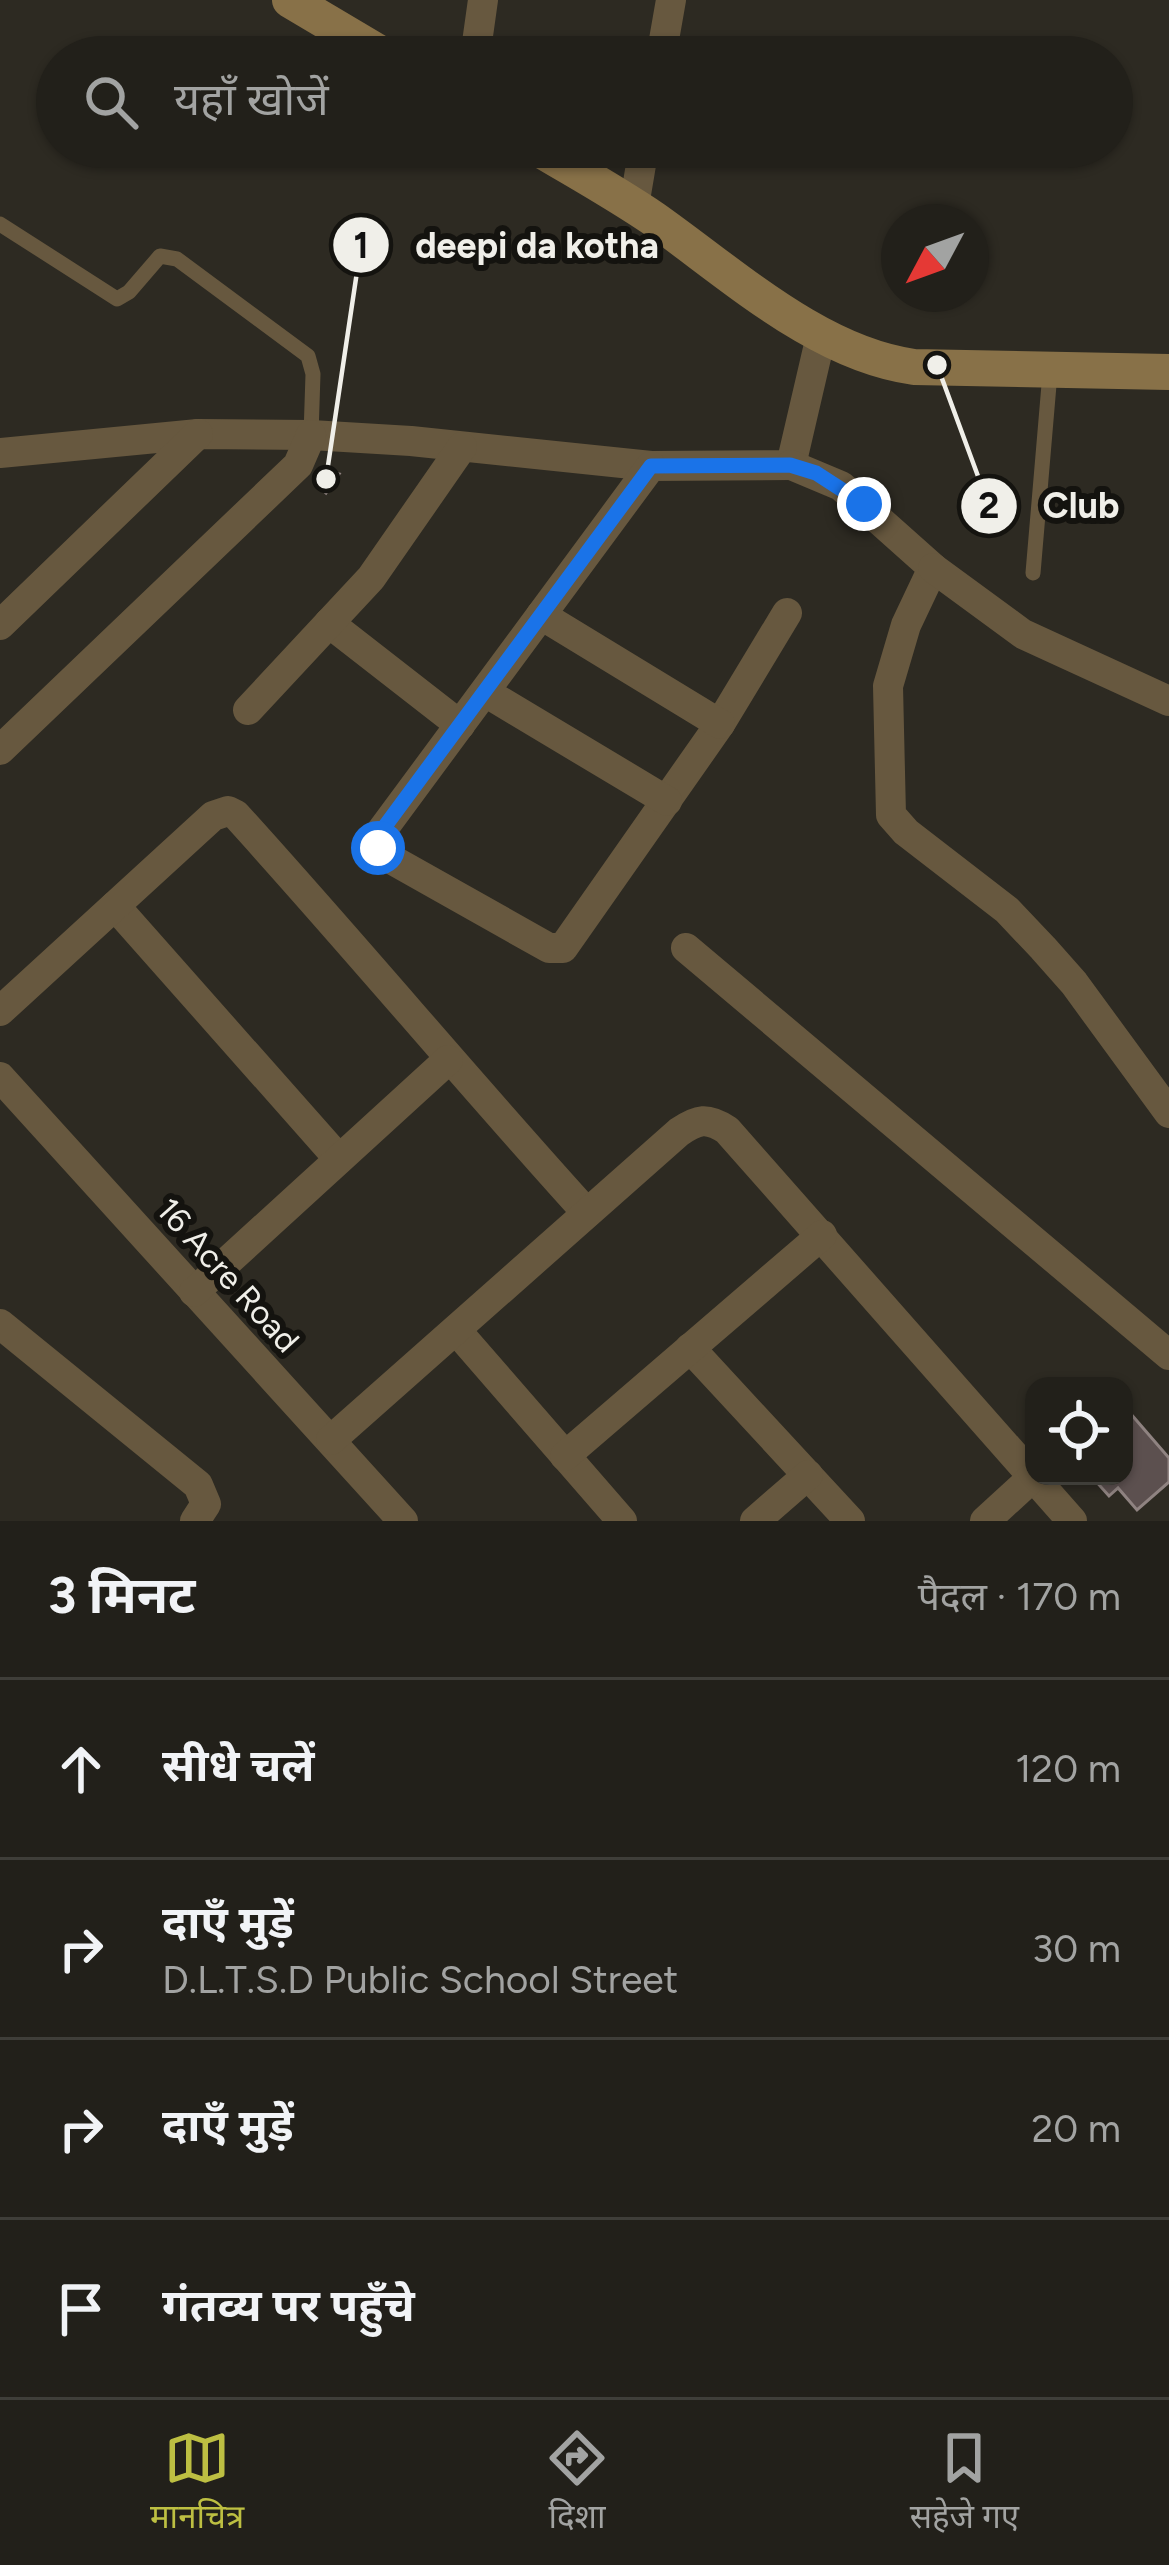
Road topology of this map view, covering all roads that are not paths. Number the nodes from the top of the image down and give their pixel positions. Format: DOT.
graph roads {
  1 [pos="290,0"];
  2 [pos="483,0"];
  3 [pos="671,0"];
  4 [pos="351,36"];
  5 [pos="478,36"];
  6 [pos="665,36"];
  7 [pos="571,168"];
  8 [pos="640,168"];
  9 [pos="634,206"];
  10 [pos="0,224"];
  11 [pos="821,336"];
  12 [pos="1050,370"];
  13 [pos="1169,372"];
  14 [pos="198,434"];
  15 [pos="311,435"];
  16 [pos="462,447"];
  17 [pos="0,453"];
  18 [pos="790,465"];
  19 [pos="651,466"];
  20 [pos="933,568"];
  21 [pos="1033,573"];
  22 [pos="787,613"];
  23 [pos="541,615"];
  24 [pos="329,623"];
  25 [pos="0,625"];
  26 [pos="484,692"];
  27 [pos="1169,701"];
  28 [pos="248,710"];
  29 [pos="720,724"];
  30 [pos="460,725"];
  31 [pos="0,750"];
  32 [pos="667,801"];
  33 [pos="116,906"];
  34 [pos="686,948"];
  35 [pos="0,1011"];
  36 [pos="448,1060"];
  37 [pos="0,1077"];
  38 [pos="1169,1113"];
  39 [pos="339,1160"];
  40 [pos="586,1213"];
  41 [pos="822,1235"];
  42 [pos="194,1292"];
  43 [pos="0,1324"];
  44 [pos="455,1330"];
  45 [pos="690,1348"];
  46 [pos="1169,1355"];
  47 [pos="331,1441"];
  48 [pos="565,1456"];
  49 [pos="1025,1469"];
  50 [pos="808,1475"];
  51 [pos="1025,1485"];
  52 [pos="1039,1485"];
  53 [pos="195,1521"];
  54 [pos="403,1521"];
  55 [pos="622,1521"];
  56 [pos="755,1521"];
  57 [pos="850,1521"];
  58 [pos="985,1521"];
  59 [pos="1072,1521"];
  1 -- 4 [label="street"];
  2 -- 5 [label="street"];
  3 -- 6 [label="street"];
  7 -- 9 [label="street"];
  8 -- 9 [label="street"];
  9 -- 11 [label="street"];
  10 -- 15 [label="lane"];
  11 -- 12 [label="street"];
  11 -- 18 [label="street"];
  12 -- 13 [label="street"];
  12 -- 21 [label="lane"];
  14 -- 15 [label="street"];
  14 -- 17 [label="street"];
  14 -- 25 [label="street"];
  15 -- 16 [label="street"];
  15 -- 31 [label="street"];
  16 -- 19 [label="street"];
  16 -- 24 [label="street"];
  18 -- 19 [label="street"];
  18 -- 20 [label="street"];
  19 -- 23 [label="street"];
  20 -- 27 [label="street"];
  20 -- 38 [label="street"];
  22 -- 29 [label="street"];
  23 -- 26 [label="street"];
  23 -- 29 [label="street"];
  24 -- 28 [label="street"];
  24 -- 30 [label="street"];
  26 -- 30 [label="street"];
  26 -- 32 [label="street"];
  29 -- 32 [label="street"];
  30 -- 32 [label="street"];
  33 -- 35 [label="street"];
  33 -- 36 [label="street"];
  33 -- 39 [label="street"];
  34 -- 46 [label="street"];
  36 -- 39 [label="street"];
  36 -- 40 [label="street"];
  37 -- 42 [label="street, 16 Acre Road"];
  39 -- 42 [label="street"];
  40 -- 41 [label="street"];
  40 -- 44 [label="street"];
  41 -- 45 [label="street"];
  41 -- 49 [label="street"];
  42 -- 47 [label="street, 16 Acre Road"];
  43 -- 53 [label="street"];
  44 -- 47 [label="street"];
  44 -- 48 [label="street"];
  45 -- 48 [label="street"];
  45 -- 50 [label="street"];
  47 -- 54 [label="street, 16 Acre Road"];
  48 -- 55 [label="street"];
  50 -- 56 [label="street"];
  50 -- 57 [label="street"];
  51 -- 58 [label="street"];
  52 -- 59 [label="street"];
}
